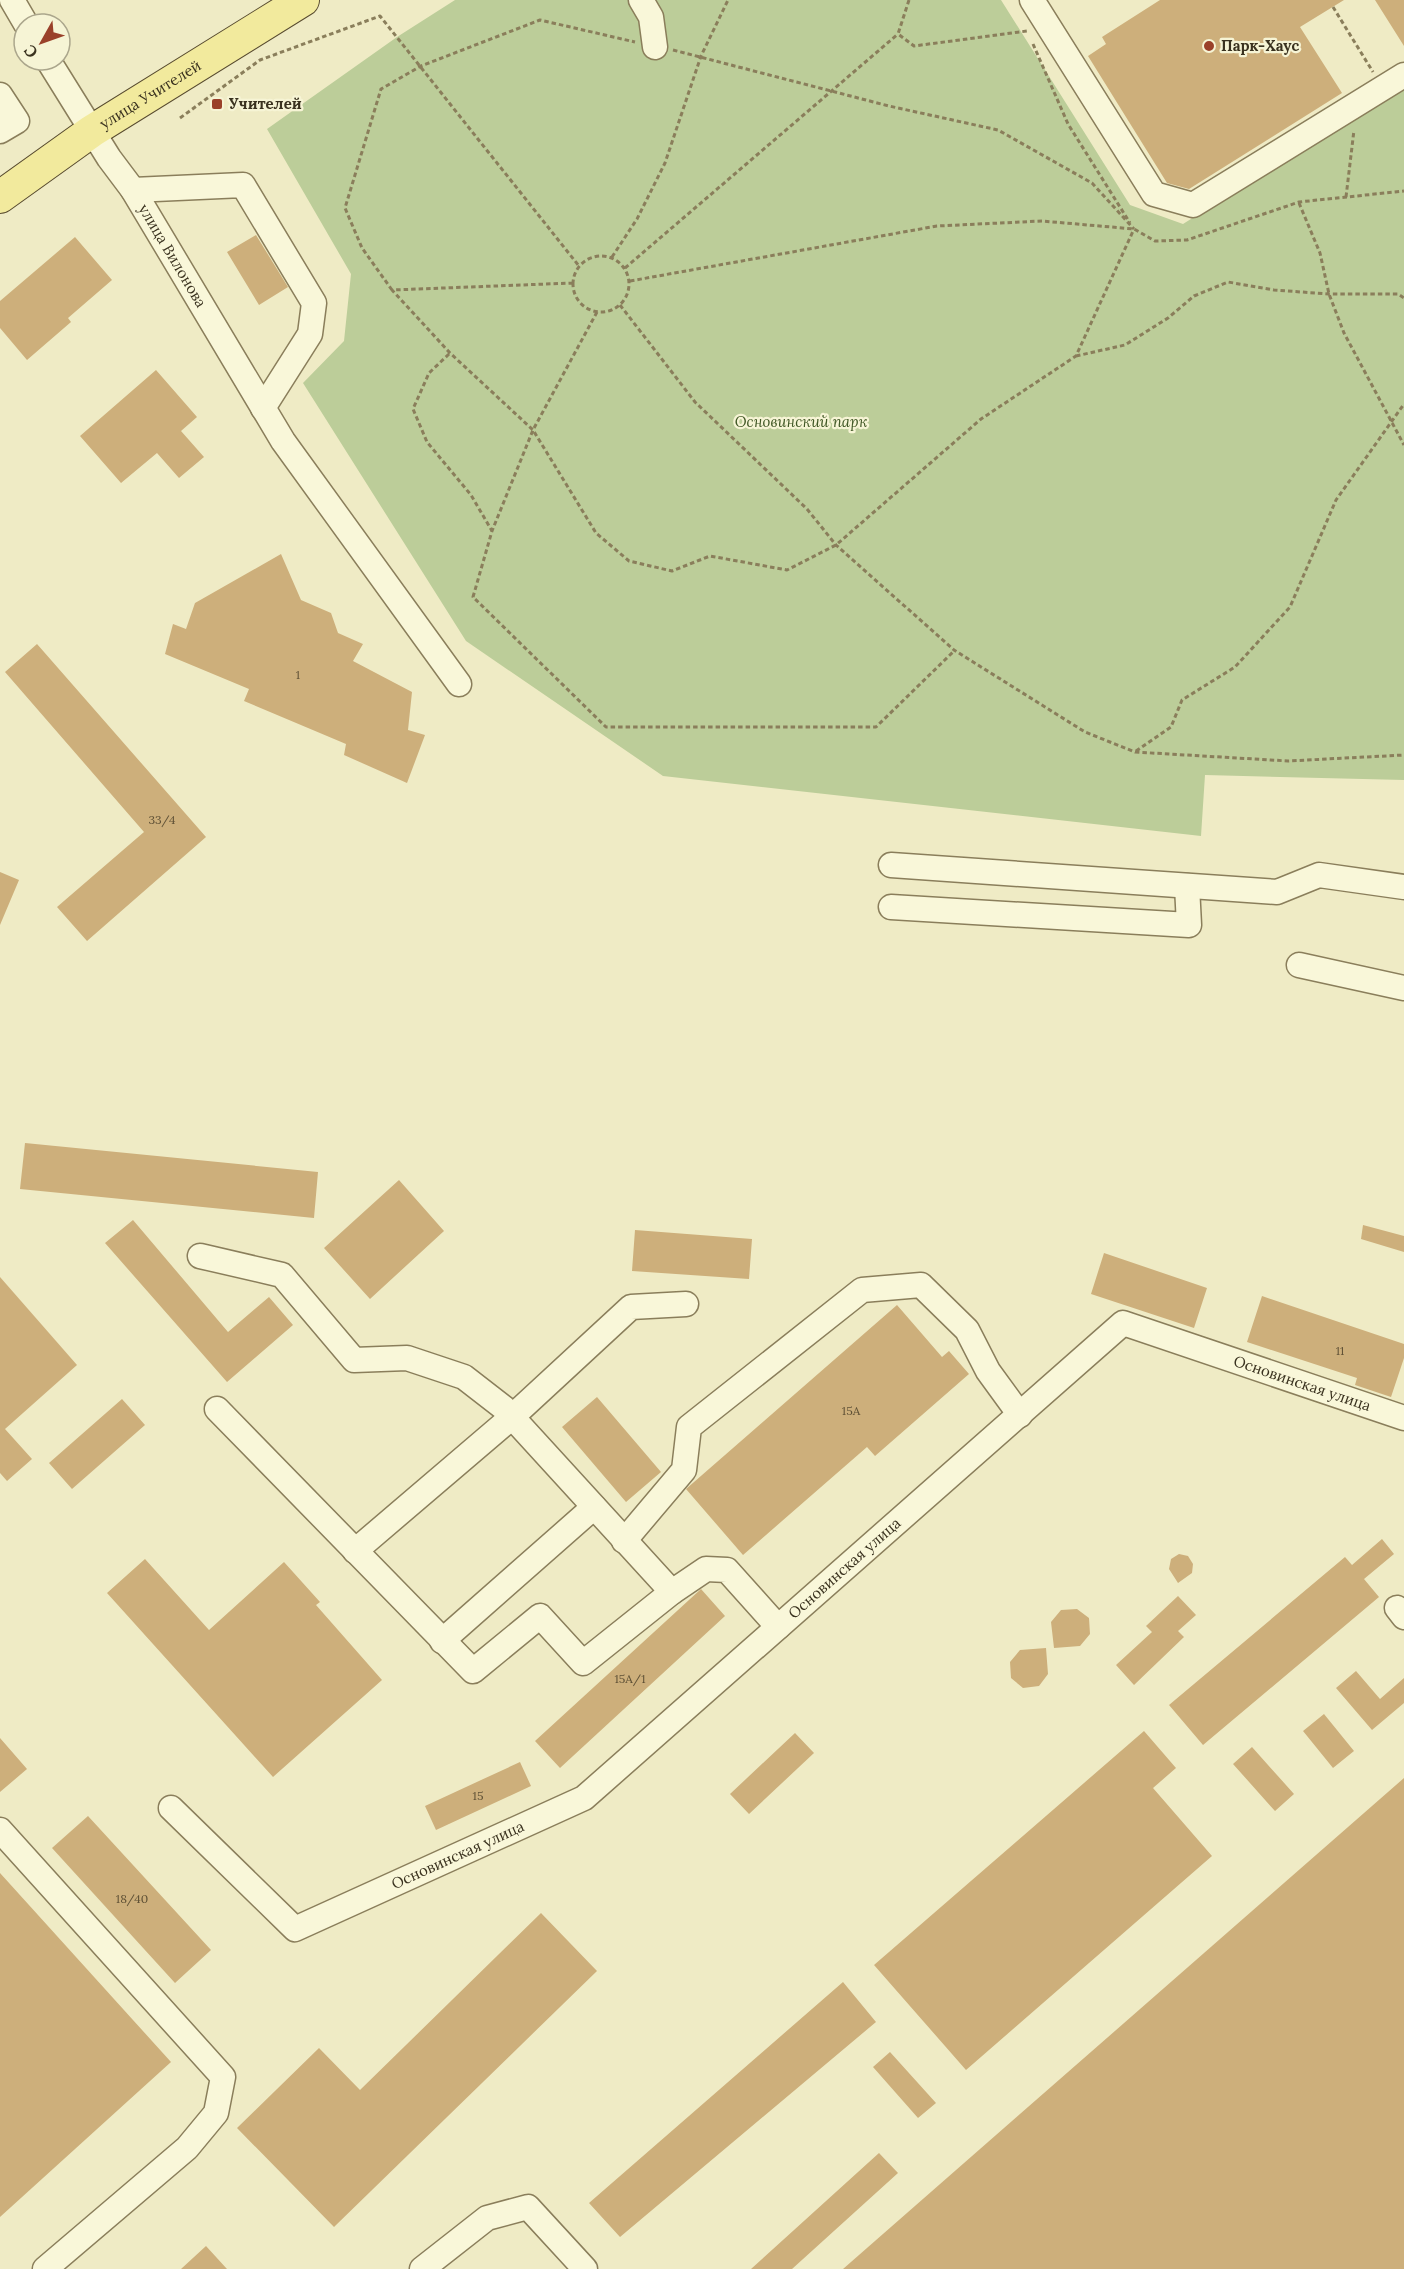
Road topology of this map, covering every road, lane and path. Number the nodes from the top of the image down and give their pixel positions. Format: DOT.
graph roads {
  1 [pos="303,0"];
  2 [pos="641,0"];
  3 [pos="728,0"];
  4 [pos="909,0"];
  5 [pos="1032,0"];
  6 [pos="1333,6"];
  7 [pos="1023,24"];
  8 [pos="898,34"];
  9 [pos="1042,38"];
  10 [pos="655,46"];
  11 [pos="701,56"];
  12 [pos="420,66"];
  13 [pos="55,72"];
  14 [pos="1404,75"];
  15 [pos="1383,88"];
  16 [pos="830,90"];
  17 [pos="0,95"];
  18 [pos="180,118"];
  19 [pos="1355,123"];
  20 [pos="0,131"];
  21 [pos="92,131"];
  22 [pos="133,190"];
  23 [pos="1404,191"];
  24 [pos="0,197"];
  25 [pos="1346,197"];
  26 [pos="1299,202"];
  27 [pos="1134,229"];
  28 [pos="612,257"];
  29 [pos="579,266"];
  30 [pos="625,267"];
  31 [pos="630,281"];
  32 [pos="573,283"];
  33 [pos="392,290"];
  34 [pos="1329,294"];
  35 [pos="1404,298"];
  36 [pos="620,305"];
  37 [pos="597,312"];
  38 [pos="450,353"];
  39 [pos="1076,356"];
  40 [pos="1404,404"];
  41 [pos="263,408"];
  42 [pos="1391,419"];
  43 [pos="533,430"];
  44 [pos="1404,445"];
  45 [pos="492,531"];
  46 [pos="836,545"];
  47 [pos="954,651"];
  48 [pos="459,684"];
  49 [pos="1135,752"];
  50 [pos="1404,755"];
  51 [pos="891,865"];
  52 [pos="1187,886"];
  53 [pos="1404,887"];
  54 [pos="891,908"];
  55 [pos="1299,965"];
  56 [pos="1404,988"];
  57 [pos="200,1256"];
  58 [pos="686,1304"];
  59 [pos="217,1409"];
  60 [pos="1020,1415"];
  61 [pos="512,1417"];
  62 [pos="1404,1418"];
  63 [pos="594,1507"];
  64 [pos="624,1541"];
  65 [pos="355,1551"];
  66 [pos="672,1592"];
  67 [pos="778,1628"];
  68 [pos="442,1641"];
  69 [pos="171,1808"];
  70 [pos="0,1830"];
  71 [pos="45,2269"];
  72 [pos="422,2269"];
  73 [pos="585,2269"];
  1 -- 21 [label="main road, улица Учителей"];
  2 -- 10 [label="street"];
  3 -- 11 [label="path"];
  4 -- 8 [label="path"];
  5 -- 9 [label="street"];
  6 -- 15 [label="path"];
  7 -- 8 [label="path"];
  8 -- 16 [label="path"];
  9 -- 15 [label="street"];
  9 -- 27 [label="path"];
  10 -- 11 [label="path"];
  10 -- 12 [label="path"];
  11 -- 16 [label="path"];
  11 -- 28 [label="path"];
  12 -- 18 [label="path"];
  12 -- 29 [label="path"];
  12 -- 33 [label="path"];
  13 -- 21 [label="street, улица Вилонова"];
  14 -- 15 [label="street"];
  16 -- 27 [label="path"];
  16 -- 30 [label="path"];
  17 -- 20 [label="street"];
  19 -- 25 [label="path"];
  21 -- 22 [label="street, улица Вилонова"];
  21 -- 24 [label="main road, улица Учителей"];
  22 -- 41 [label="street, улица Вилонова"];
  22 -- 41 [label="street"];
  23 -- 25 [label="path"];
  25 -- 26 [label="path"];
  26 -- 27 [label="path"];
  26 -- 34 [label="path"];
  27 -- 31 [label="path"];
  27 -- 39 [label="path"];
  28 -- 29 [label="path"];
  28 -- 30 [label="path"];
  29 -- 32 [label="path"];
  30 -- 31 [label="path"];
  31 -- 36 [label="path"];
  32 -- 33 [label="path"];
  32 -- 37 [label="path"];
  33 -- 38 [label="path"];
  34 -- 35 [label="path"];
  34 -- 39 [label="path"];
  34 -- 42 [label="path"];
  36 -- 37 [label="path"];
  36 -- 46 [label="path"];
  37 -- 43 [label="path"];
  38 -- 43 [label="path"];
  38 -- 45 [label="path"];
  39 -- 46 [label="path"];
  40 -- 42 [label="path"];
  41 -- 48 [label="street, улица Вилонова"];
  42 -- 44 [label="path"];
  42 -- 49 [label="path"];
  43 -- 45 [label="path"];
  43 -- 46 [label="path"];
  45 -- 47 [label="path"];
  46 -- 47 [label="path"];
  47 -- 49 [label="path"];
  49 -- 50 [label="path"];
  51 -- 52 [label="street"];
  52 -- 53 [label="street"];
  52 -- 54 [label="street"];
  55 -- 56 [label="street"];
  57 -- 61 [label="street"];
  58 -- 61 [label="street"];
  59 -- 65 [label="street"];
  60 -- 62 [label="street, Основинская улица"];
  60 -- 64 [label="street"];
  60 -- 67 [label="street, Основинская улица"];
  61 -- 63 [label="street"];
  61 -- 65 [label="street"];
  63 -- 64 [label="street"];
  63 -- 68 [label="street"];
  64 -- 66 [label="street"];
  65 -- 68 [label="street"];
  66 -- 67 [label="street"];
  66 -- 68 [label="street"];
  67 -- 69 [label="street, Основинская улица"];
  70 -- 71 [label="street"];
  72 -- 73 [label="street"];
}
